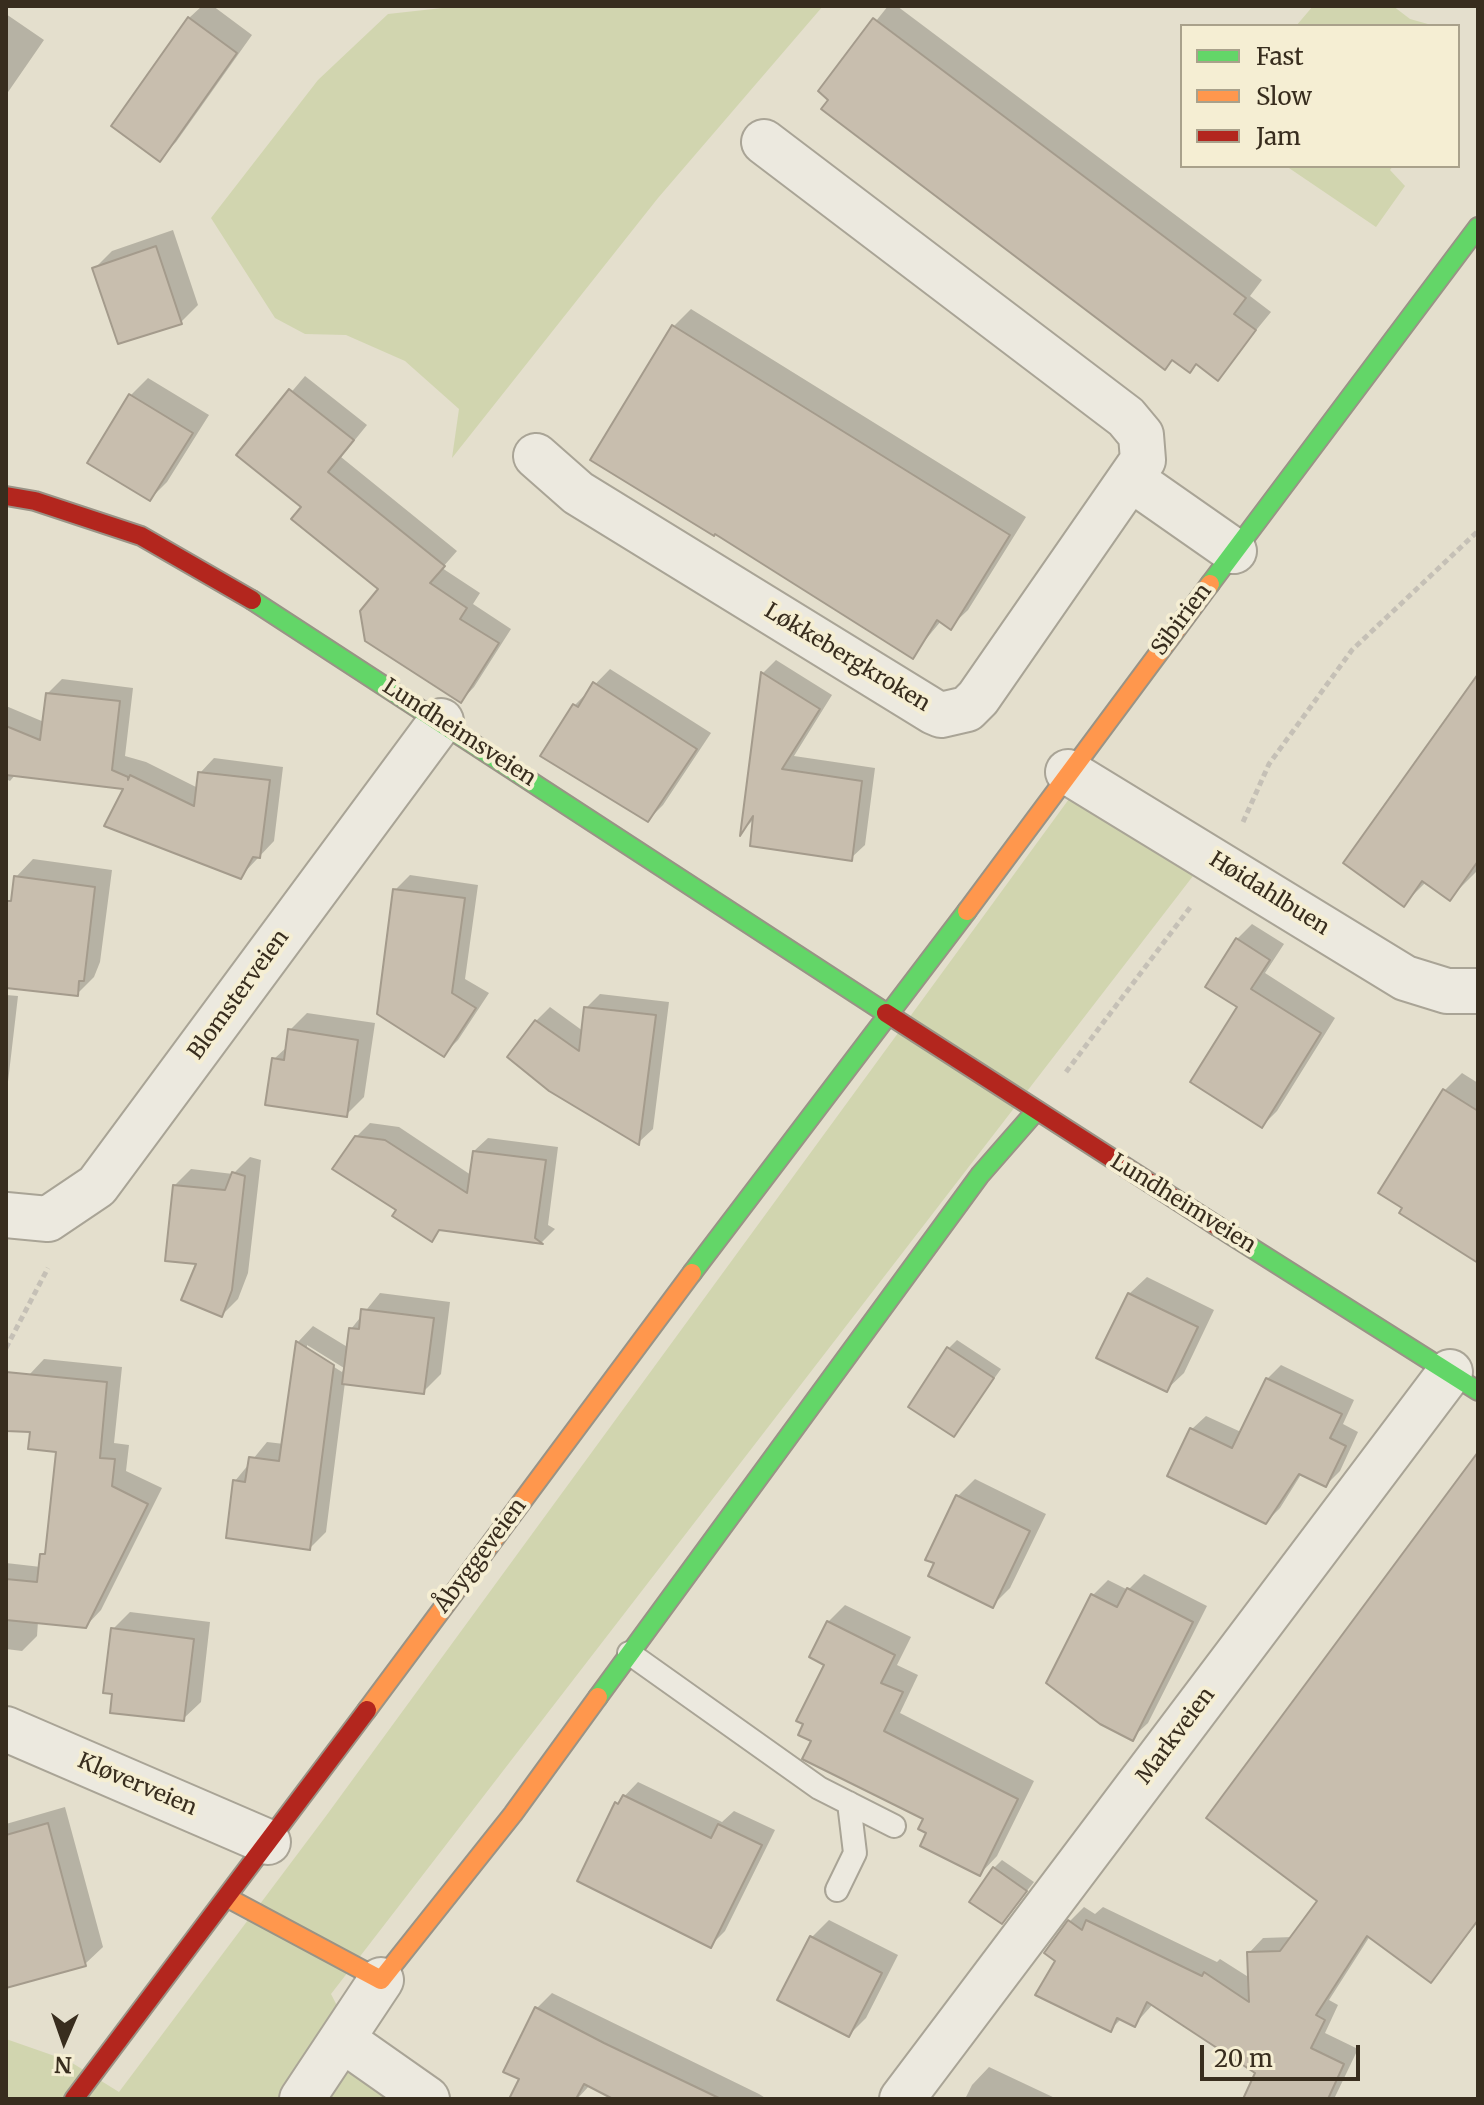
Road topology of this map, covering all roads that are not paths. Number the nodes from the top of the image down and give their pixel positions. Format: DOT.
graph roads {
  1 [pos="764,142"];
  2 [pos="1478,227"];
  3 [pos="536,456"];
  4 [pos="1131,479"];
  5 [pos="6,496"];
  6 [pos="1234,551"];
  7 [pos="441,721"];
  8 [pos="1068,772"];
  9 [pos="1478,991"];
  10 [pos="890,1016"];
  11 [pos="1036,1111"];
  12 [pos="27,1217"];
  13 [pos="1464,1382"];
  14 [pos="629,1653"];
  15 [pos="6,1729"];
  16 [pos="849,1803"];
  17 [pos="894,1826"];
  18 [pos="268,1842"];
  19 [pos="837,1890"];
  20 [pos="228,1898"];
  21 [pos="381,1980"];
  22 [pos="343,2040"];
  23 [pos="74,2099"];
  24 [pos="302,2099"];
  25 [pos="427,2099"];
  26 [pos="902,2099"];
  1 -- 4 [label="street, Løkkebergkroken"];
  2 -- 6 [label="street, Sibirien"];
  3 -- 4 [label="street, Løkkebergkroken"];
  4 -- 6 [label="street"];
  5 -- 7 [label="street, Lundheimsveien"];
  6 -- 8 [label="street, Sibirien"];
  7 -- 10 [label="street, Lundheimsveien"];
  7 -- 12 [label="street, Blomsterveien"];
  8 -- 9 [label="street, Høidahlbuen"];
  8 -- 10 [label="street, Sibirien"];
  10 -- 11 [label="street, Lundheimveien"];
  10 -- 18 [label="street, Åbyggeveien"];
  11 -- 13 [label="street, Lundheimveien"];
  11 -- 14 [label="street"];
  13 -- 26 [label="street, Markveien"];
  14 -- 16 [label="lane"];
  14 -- 21 [label="street"];
  15 -- 18 [label="street, Kløverveien"];
  16 -- 17 [label="lane"];
  16 -- 19 [label="lane"];
  18 -- 20 [label="street, Åbyggeveien"];
  20 -- 21 [label="street"];
  20 -- 23 [label="street, Åbyggeveien"];
  21 -- 22 [label="street"];
  22 -- 24 [label="street"];
  22 -- 25 [label="street"];
}
